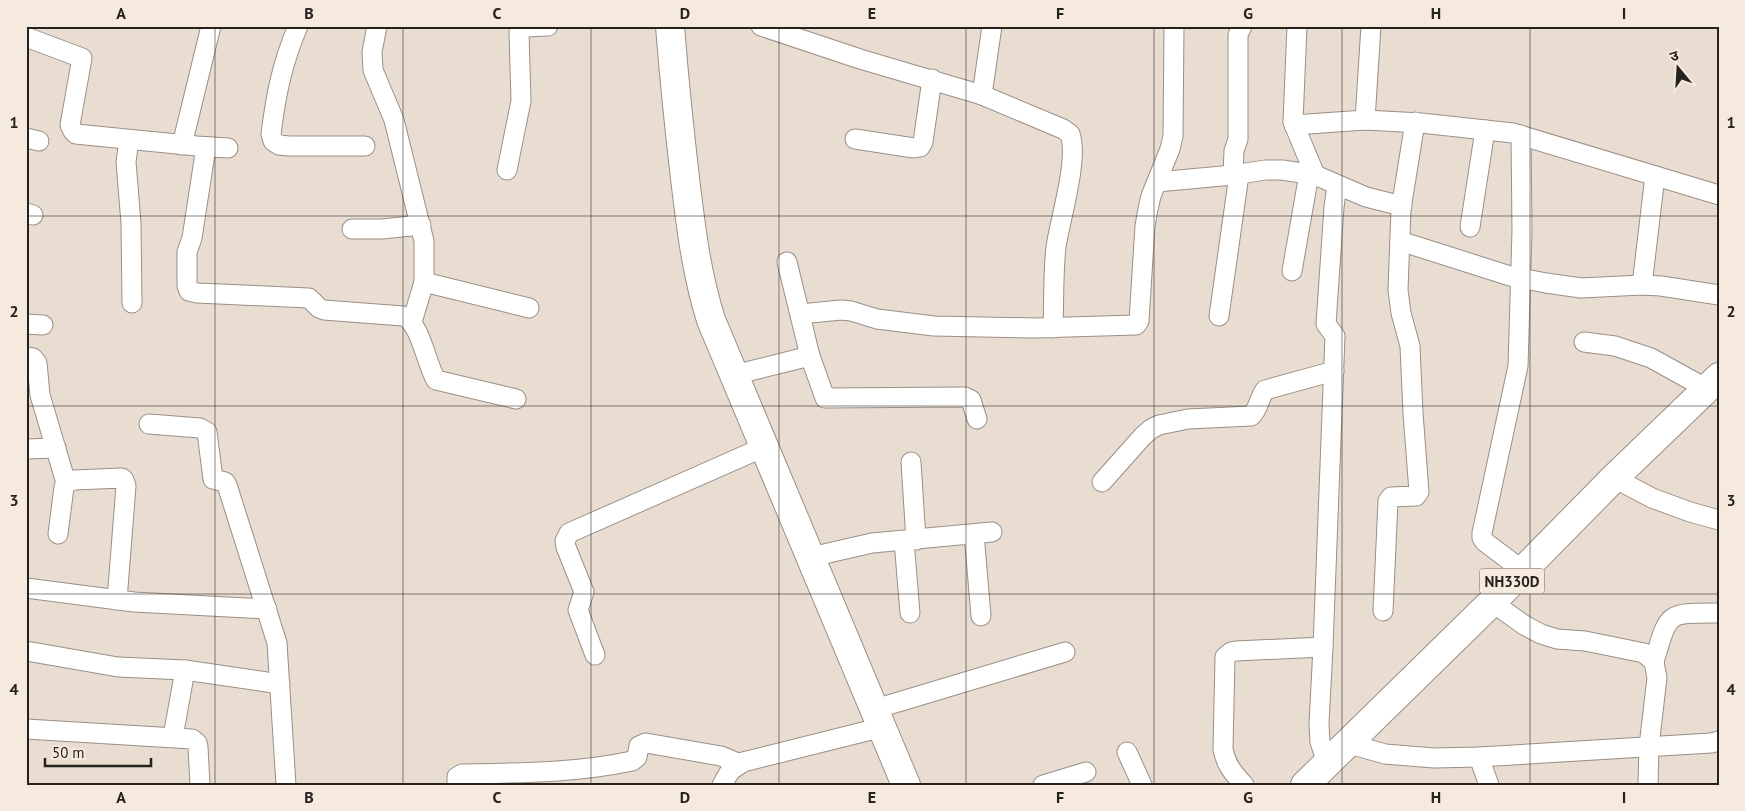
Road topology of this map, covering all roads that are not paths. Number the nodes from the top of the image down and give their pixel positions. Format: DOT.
graph roads {
  1 [pos="211,26"];
  2 [pos="298,26"];
  3 [pos="377,26"];
  4 [pos="548,26"];
  5 [pos="670,26"];
  6 [pos="762,26"];
  7 [pos="992,26"];
  8 [pos="1174,26"];
  9 [pos="1242,26"];
  10 [pos="1297,26"];
  11 [pos="1371,26"];
  12 [pos="26,37"];
  13 [pos="932,79"];
  14 [pos="982,95"];
  15 [pos="1365,120"];
  16 [pos="1415,122"];
  17 [pos="1294,126"];
  18 [pos="1485,130"];
  19 [pos="1521,135"];
  20 [pos="855,139"];
  21 [pos="129,140"];
  22 [pos="182,145"];
  23 [pos="365,146"];
  24 [pos="206,147"];
  25 [pos="228,148"];
  26 [pos="507,170"];
  27 [pos="1312,174"];
  28 [pos="1236,175"];
  29 [pos="1655,176"];
  30 [pos="1156,182"];
  31 [pos="1338,185"];
  32 [pos="1719,195"];
  33 [pos="1402,206"];
  34 [pos="421,226"];
  35 [pos="1470,227"];
  36 [pos="352,229"];
  37 [pos="1400,241"];
  38 [pos="787,262"];
  39 [pos="1292,271"];
  40 [pos="1521,278"];
  41 [pos="424,282"];
  42 [pos="1642,285"];
  43 [pos="1719,295"];
  44 [pos="132,303"];
  45 [pos="529,308"];
  46 [pos="800,314"];
  47 [pos="1219,316"];
  48 [pos="412,322"];
  49 [pos="1053,328"];
  50 [pos="1584,342"];
  51 [pos="810,356"];
  52 [pos="26,357"];
  53 [pos="1334,371"];
  54 [pos="734,375"];
  55 [pos="1713,383"];
  56 [pos="516,400"];
  57 [pos="977,418"];
  58 [pos="149,424"];
  59 [pos="764,447"];
  60 [pos="56,448"];
  61 [pos="26,449"];
  62 [pos="911,462"];
  63 [pos="1614,478"];
  64 [pos="1102,482"];
  65 [pos="66,483"];
  66 [pos="1719,520"];
  67 [pos="58,534"];
  68 [pos="910,540"];
  69 [pos="812,557"];
  70 [pos="1522,570"];
  71 [pos="26,588"];
  72 [pos="117,600"];
  73 [pos="1492,602"];
  74 [pos="266,610"];
  75 [pos="1383,611"];
  76 [pos="1719,612"];
  77 [pos="910,613"];
  78 [pos="981,616"];
  79 [pos="1323,647"];
  80 [pos="26,651"];
  81 [pos="1065,652"];
  82 [pos="595,655"];
  83 [pos="1654,662"];
  84 [pos="185,670"];
  85 [pos="280,684"];
  86 [pos="879,718"];
  87 [pos="26,729"];
  88 [pos="173,737"];
  89 [pos="1719,741"];
  90 [pos="1346,743"];
  91 [pos="1649,746"];
  92 [pos="1127,752"];
  93 [pos="1479,757"];
  94 [pos="1327,763"];
  95 [pos="740,764"];
  96 [pos="1086,772"];
  97 [pos="200,785"];
  98 [pos="286,785"];
  99 [pos="456,785"];
  100 [pos="722,785"];
  101 [pos="906,785"];
  102 [pos="1043,785"];
  103 [pos="1142,785"];
  104 [pos="1244,785"];
  105 [pos="1305,785"];
  106 [pos="1489,785"];
  107 [pos="1648,785"];
  1 -- 22 [label="street"];
  2 -- 23 [label="street"];
  3 -- 34 [label="street"];
  4 -- 26 [label="street"];
  5 -- 54 [label="highway"];
  6 -- 13 [label="street"];
  7 -- 14 [label="street"];
  8 -- 30 [label="street"];
  9 -- 28 [label="street"];
  10 -- 17 [label="street"];
  11 -- 15 [label="street"];
  12 -- 21 [label="street"];
  13 -- 14 [label="street"];
  13 -- 20 [label="street"];
  14 -- 49 [label="street"];
  15 -- 16 [label="street"];
  15 -- 17 [label="street"];
  16 -- 18 [label="street"];
  16 -- 33 [label="street"];
  17 -- 27 [label="street"];
  18 -- 19 [label="street"];
  18 -- 35 [label="street"];
  19 -- 29 [label="street"];
  19 -- 40 [label="street"];
  21 -- 22 [label="street"];
  21 -- 44 [label="street"];
  22 -- 24 [label="street"];
  24 -- 25 [label="street"];
  24 -- 48 [label="street"];
  27 -- 28 [label="street"];
  27 -- 31 [label="street"];
  27 -- 39 [label="street"];
  28 -- 30 [label="street"];
  28 -- 47 [label="street"];
  29 -- 32 [label="street"];
  29 -- 42 [label="street"];
  30 -- 49 [label="street"];
  31 -- 33 [label="street"];
  31 -- 53 [label="street"];
  33 -- 37 [label="street"];
  34 -- 36 [label="street"];
  34 -- 41 [label="street"];
  37 -- 40 [label="street"];
  37 -- 75 [label="street"];
  38 -- 46 [label="street"];
  40 -- 42 [label="street"];
  40 -- 70 [label="street"];
  41 -- 45 [label="street"];
  41 -- 48 [label="street"];
  42 -- 43 [label="street"];
  46 -- 49 [label="street"];
  46 -- 51 [label="street"];
  48 -- 56 [label="street"];
  50 -- 55 [label="street"];
  51 -- 54 [label="street"];
  51 -- 57 [label="street"];
  52 -- 60 [label="street"];
  53 -- 64 [label="street"];
  53 -- 79 [label="street"];
  54 -- 59 [label="highway"];
  55 -- 63 [label="highway, NH330D"];
  58 -- 74 [label="street"];
  59 -- 69 [label="highway"];
  59 -- 82 [label="street"];
  60 -- 61 [label="street"];
  60 -- 65 [label="street"];
  62 -- 68 [label="street"];
  63 -- 66 [label="street"];
  63 -- 70 [label="highway, NH330D"];
  65 -- 67 [label="street"];
  65 -- 72 [label="street"];
  68 -- 69 [label="street"];
  68 -- 77 [label="street"];
  68 -- 78 [label="street"];
  69 -- 86 [label="highway"];
  70 -- 73 [label="highway, NH330D"];
  71 -- 72 [label="street"];
  72 -- 74 [label="street"];
  73 -- 83 [label="street"];
  73 -- 90 [label="highway, NH330D"];
  74 -- 85 [label="street"];
  76 -- 83 [label="street"];
  79 -- 94 [label="street"];
  79 -- 104 [label="street"];
  80 -- 84 [label="street"];
  81 -- 86 [label="street"];
  83 -- 91 [label="street"];
  84 -- 85 [label="street"];
  84 -- 88 [label="street"];
  85 -- 98 [label="street"];
  86 -- 95 [label="street"];
  86 -- 101 [label="highway"];
  87 -- 88 [label="street"];
  88 -- 97 [label="street"];
  89 -- 91 [label="street"];
  90 -- 93 [label="street"];
  90 -- 94 [label="highway, NH330D"];
  91 -- 93 [label="street"];
  91 -- 107 [label="street"];
  92 -- 103 [label="street"];
  93 -- 106 [label="street"];
  94 -- 105 [label="highway, NH330D"];
  95 -- 99 [label="street"];
  95 -- 100 [label="street"];
  96 -- 102 [label="street"];
}
